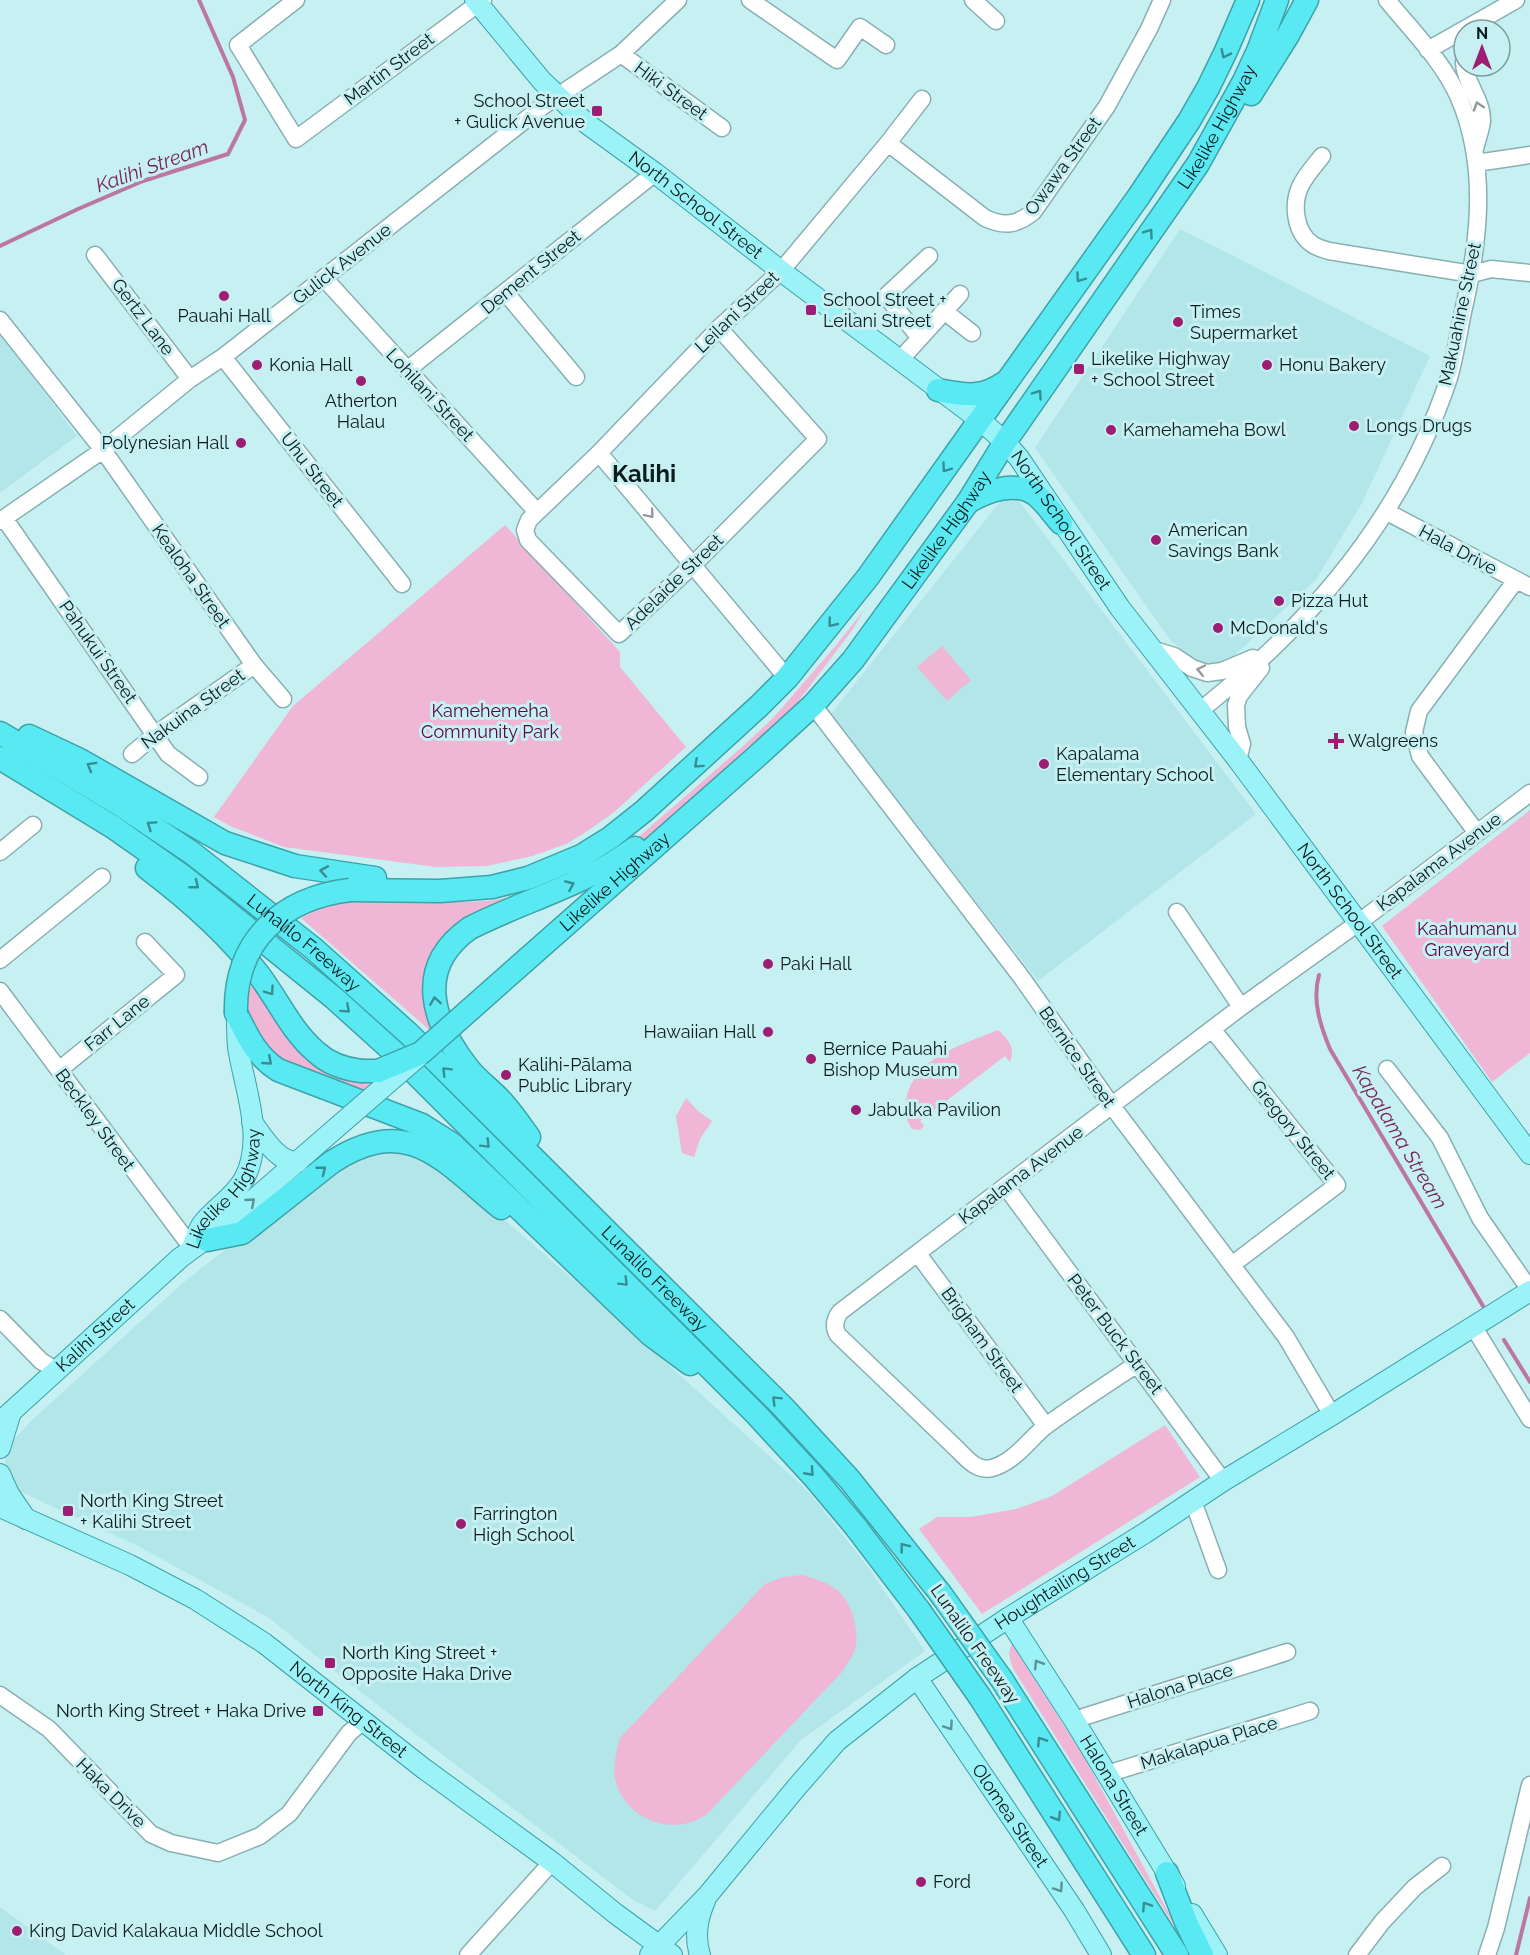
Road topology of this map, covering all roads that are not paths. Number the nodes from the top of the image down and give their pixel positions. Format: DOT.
graph roads {
  1 [pos="296,0"];
  2 [pos="750,0"];
  3 [pos="973,0"];
  4 [pos="1162,0"];
  5 [pos="1248,0"];
  6 [pos="1277,0"];
  7 [pos="1307,0"];
  8 [pos="1314,0"];
  9 [pos="1387,0"];
  10 [pos="1516,0"];
  11 [pos="478,1"];
  12 [pos="675,1"];
  13 [pos="1488,18"];
  14 [pos="996,21"];
  15 [pos="1288,35"];
  16 [pos="1452,38"];
  17 [pos="886,45"];
  18 [pos="1428,50"];
  19 [pos="621,54"];
  20 [pos="1467,78"];
  21 [pos="557,96"];
  22 [pos="922,99"];
  23 [pos="722,128"];
  24 [pos="888,143"];
  25 [pos="1530,155"];
  26 [pos="1322,156"];
  27 [pos="1475,158"];
  28 [pos="1198,164"];
  29 [pos="655,173"];
  30 [pos="95,255"];
  31 [pos="929,256"];
  32 [pos="781,271"];
  33 [pos="1530,273"];
  34 [pos="1472,274"];
  35 [pos="324,278"];
  36 [pos="506,293"];
  37 [pos="960,294"];
  38 [pos="944,311"];
  39 [pos="0,321"];
  40 [pos="718,328"];
  41 [pos="972,333"];
  42 [pos="920,338"];
  43 [pos="223,357"];
  44 [pos="899,361"];
  45 [pos="406,370"];
  46 [pos="576,376"];
  47 [pos="190,379"];
  48 [pos="1006,382"];
  49 [pos="938,390"];
  50 [pos="980,420"];
  51 [pos="1005,442"];
  52 [pos="103,450"];
  53 [pos="599,453"];
  54 [pos="968,502"];
  55 [pos="537,512"];
  56 [pos="1387,512"];
  57 [pos="2,519"];
  58 [pos="1061,523"];
  59 [pos="694,564"];
  60 [pos="1523,583"];
  61 [pos="402,584"];
  62 [pos="1275,647"];
  63 [pos="1151,649"];
  64 [pos="254,665"];
  65 [pos="787,678"];
  66 [pos="283,699"];
  67 [pos="813,705"];
  68 [pos="1200,711"];
  69 [pos="0,722"];
  70 [pos="0,733"];
  71 [pos="156,734"];
  72 [pos="132,754"];
  73 [pos="0,758"];
  74 [pos="755,758"];
  75 [pos="1238,760"];
  76 [pos="199,777"];
  77 [pos="60,793"];
  78 [pos="1530,793"];
  79 [pos="33,825"];
  80 [pos="1477,833"];
  81 [pos="0,852"];
  82 [pos="102,877"];
  83 [pos="528,878"];
  84 [pos="1177,912"];
  85 [pos="1358,922"];
  86 [pos="145,942"];
  87 [pos="0,960"];
  88 [pos="0,991"];
  89 [pos="1241,1007"];
  90 [pos="236,1013"];
  91 [pos="1212,1029"];
  92 [pos="421,1053"];
  93 [pos="1387,1068"];
  94 [pos="59,1070"];
  95 [pos="1112,1106"];
  96 [pos="252,1122"];
  97 [pos="1530,1154"];
  98 [pos="298,1162"];
  99 [pos="1006,1187"];
  100 [pos="576,1201"];
  101 [pos="199,1244"];
  102 [pos="918,1254"];
  103 [pos="1233,1264"];
  104 [pos="603,1290"];
  105 [pos="1530,1290"];
  106 [pos="0,1319"];
  107 [pos="1473,1326"];
  108 [pos="1137,1364"];
  109 [pos="57,1371"];
  110 [pos="756,1414"];
  111 [pos="1332,1415"];
  112 [pos="6,1417"];
  113 [pos="1530,1419"];
  114 [pos="1046,1426"];
  115 [pos="0,1448"];
  116 [pos="0,1474"];
  117 [pos="1223,1481"];
  118 [pos="1193,1501"];
  119 [pos="0,1507"];
  120 [pos="26,1519"];
  121 [pos="1218,1570"];
  122 [pos="1008,1618"];
  123 [pos="1287,1652"];
  124 [pos="917,1678"];
  125 [pos="0,1695"];
  126 [pos="1310,1711"];
  127 [pos="1074,1720"];
  128 [pos="363,1721"];
  129 [pos="1107,1774"];
  130 [pos="1530,1785"];
  131 [pos="552,1862"];
  132 [pos="1442,1866"];
  133 [pos="1167,1873"];
  134 [pos="707,1896"];
  135 [pos="660,1952"];
  136 [pos="468,1955"];
  137 [pos="700,1955"];
  138 [pos="1101,1955"];
  139 [pos="1144,1955"];
  140 [pos="1178,1955"];
  141 [pos="1202,1955"];
  142 [pos="1217,1955"];
  143 [pos="1357,1955"];
  144 [pos="1486,1955"];
  1 -- 11 [label="street, Martin Street"];
  2 -- 17 [label="street"];
  3 -- 14 [label="street"];
  4 -- 24 [label="street, Owawa Street"];
  5 -- 48 [label="highway, Likelike Highway, one-way"];
  6 -- 28 [label="highway, Likelike Highway"];
  7 -- 15 [label="highway"];
  8 -- 15 [label="highway"];
  9 -- 18 [label="street, Makuahine Street"];
  10 -- 13 [label="street"];
  11 -- 21 [label="main road, North School Street"];
  12 -- 19 [label="street, Gulick Avenue"];
  15 -- 28 [label="highway"];
  16 -- 18 [label="street"];
  18 -- 27 [label="street, Makuahine Street"];
  19 -- 21 [label="street, Gulick Avenue"];
  19 -- 23 [label="street, Hiki Street"];
  27 -- 20 [label="street, one-way"];
  21 -- 29 [label="main road, North School Street"];
  21 -- 35 [label="street, Gulick Avenue"];
  22 -- 24 [label="street, Leilani Street"];
  24 -- 32 [label="street, Leilani Street"];
  25 -- 27 [label="street"];
  26 -- 34 [label="street"];
  27 -- 34 [label="street, Makuahine Street"];
  51 -- 28 [label="highway, Likelike Highway, one-way"];
  29 -- 32 [label="main road, North School Street"];
  29 -- 36 [label="street, Dement Street"];
  30 -- 47 [label="street, Gertz Lane"];
  31 -- 42 [label="street"];
  32 -- 40 [label="street, Leilani Street"];
  32 -- 44 [label="main road, North School Street"];
  33 -- 34 [label="street"];
  34 -- 56 [label="street, Makuahine Street"];
  35 -- 43 [label="street, Gulick Avenue"];
  35 -- 45 [label="street, Lohilani Street"];
  36 -- 45 [label="street, Dement Street"];
  36 -- 46 [label="street"];
  37 -- 38 [label="street"];
  38 -- 41 [label="street"];
  38 -- 42 [label="street"];
  39 -- 52 [label="street, Kealoha Street"];
  40 -- 53 [label="street, Leilani Street"];
  40 -- 59 [label="street, Adelaide Street"];
  42 -- 44 [label="street"];
  43 -- 47 [label="street, Gulick Avenue"];
  43 -- 61 [label="street, Uhu Street"];
  44 -- 49 [label="main road, North School Street"];
  45 -- 55 [label="street, Lohilani Street"];
  47 -- 52 [label="street, Gulick Avenue"];
  48 -- 49 [label="highway"];
  48 -- 50 [label="highway, Likelike Highway"];
  49 -- 50 [label="main road, North School Street"];
  50 -- 51 [label="main road, North School Street"];
  50 -- 65 [label="highway, Likelike Highway, one-way"];
  51 -- 54 [label="highway, Likelike Highway"];
  51 -- 58 [label="main road, North School Street"];
  52 -- 57 [label="street, Gulick Avenue"];
  52 -- 64 [label="street, Kealoha Street"];
  53 -- 55 [label="street, Leilani Street"];
  53 -- 59 [label="street, one-way"];
  54 -- 58 [label="highway"];
  54 -- 67 [label="highway, Likelike Highway"];
  55 -- 59 [label="street, Adelaide Street"];
  56 -- 60 [label="street, Hala Drive"];
  56 -- 62 [label="street, Makuahine Street"];
  57 -- 71 [label="street, Pahukui Street"];
  58 -- 63 [label="main road, North School Street"];
  59 -- 65 [label="street"];
  60 -- 80 [label="street"];
  62 -- 63 [label="street, one-way"];
  62 -- 68 [label="street, Makuahine Street"];
  62 -- 75 [label="street"];
  63 -- 68 [label="main road, North School Street"];
  64 -- 66 [label="street, Kealoha Street"];
  64 -- 71 [label="street, Nakuina Street"];
  65 -- 83 [label="highway, Likelike Highway, one-way"];
  67 -- 74 [label="highway, Likelike Highway"];
  67 -- 95 [label="street, Bernice Street"];
  68 -- 75 [label="main road, North School Street"];
  83 -- 69 [label="highway, one-way"];
  100 -- 70 [label="highway, Lunalilo Freeway, one-way"];
  71 -- 72 [label="street, Nakuina Street"];
  71 -- 76 [label="street, Pahukui Street"];
  73 -- 77 [label="highway, Lunalilo Freeway"];
  74 -- 92 [label="highway, Likelike Highway, bridge"];
  100 -- 74 [label="highway, one-way"];
  75 -- 85 [label="main road, North School Street"];
  77 -- 92 [label="highway, one-way, bridge"];
  77 -- 110 [label="highway, Lunalilo Freeway, one-way"];
  78 -- 80 [label="street, Kapalama Avenue"];
  79 -- 81 [label="street"];
  80 -- 85 [label="street, Kapalama Avenue"];
  82 -- 87 [label="street"];
  83 -- 90 [label="highway, Likelike Highway, bridge"];
  84 -- 89 [label="street"];
  85 -- 89 [label="street, Kapalama Avenue"];
  85 -- 97 [label="main road, North School Street"];
  86 -- 94 [label="street, Farr Lane"];
  88 -- 94 [label="street, Beckley Street"];
  89 -- 91 [label="street, Kapalama Avenue"];
  90 -- 96 [label="main road, Likelike Highway"];
  90 -- 104 [label="highway, one-way"];
  91 -- 95 [label="street, Kapalama Avenue"];
  91 -- 103 [label="street, Gregory Street"];
  92 -- 98 [label="main road, Likelike Highway, bridge"];
  93 -- 105 [label="street"];
  94 -- 101 [label="street, Beckley Street"];
  95 -- 99 [label="street, Kapalama Avenue"];
  95 -- 103 [label="street, Bernice Street"];
  96 -- 98 [label="main road"];
  96 -- 101 [label="main road, Likelike Highway"];
  101 -- 98 [label="main road, Likelike Highway, one-way"];
  99 -- 102 [label="street, Kapalama Avenue"];
  99 -- 108 [label="street, Peter Buck Street"];
  140 -- 100 [label="highway, Lunalilo Freeway, one-way, bridge"];
  101 -- 104 [label="highway, one-way"];
  101 -- 109 [label="main road, Kalihi Street"];
  102 -- 114 [label="street, Brigham Street"];
  102 -- 114 [label="street, Kapalama Avenue"];
  103 -- 111 [label="street, Bernice Street"];
  104 -- 110 [label="highway"];
  105 -- 107 [label="main road, Houghtailing Street"];
  106 -- 109 [label="street"];
  107 -- 111 [label="main road, Houghtailing Street"];
  107 -- 113 [label="street"];
  108 -- 114 [label="street, Kapalama Avenue"];
  108 -- 117 [label="street, Peter Buck Street"];
  109 -- 112 [label="main road, Kalihi Street"];
  110 -- 139 [label="highway, Lunalilo Freeway, one-way, bridge"];
  111 -- 117 [label="main road, Houghtailing Street"];
  112 -- 115 [label="main road"];
  116 -- 120 [label="main road"];
  117 -- 118 [label="main road, Houghtailing Street"];
  118 -- 121 [label="street"];
  118 -- 122 [label="main road, Houghtailing Street"];
  119 -- 120 [label="main road, North King Street"];
  120 -- 128 [label="main road, North King Street"];
  122 -- 124 [label="main road, Houghtailing Street"];
  127 -- 122 [label="main road, Halona Street, one-way"];
  123 -- 127 [label="street, Halona Place"];
  124 -- 134 [label="main road, Houghtailing Street"];
  124 -- 138 [label="main road, Olomea Street, one-way"];
  125 -- 128 [label="street, Haka Drive"];
  126 -- 129 [label="street, Makalapua Place"];
  127 -- 129 [label="main road, Halona Street"];
  128 -- 131 [label="main road, North King Street"];
  129 -- 133 [label="main road, Halona Street"];
  130 -- 144 [label="street"];
  131 -- 135 [label="main road, North King Street"];
  131 -- 136 [label="street"];
  132 -- 143 [label="street"];
  133 -- 141 [label="highway"];
  133 -- 142 [label="main road, Halona Street"];
  134 -- 135 [label="main road, Houghtailing Street"];
  134 -- 137 [label="main road"];
}
